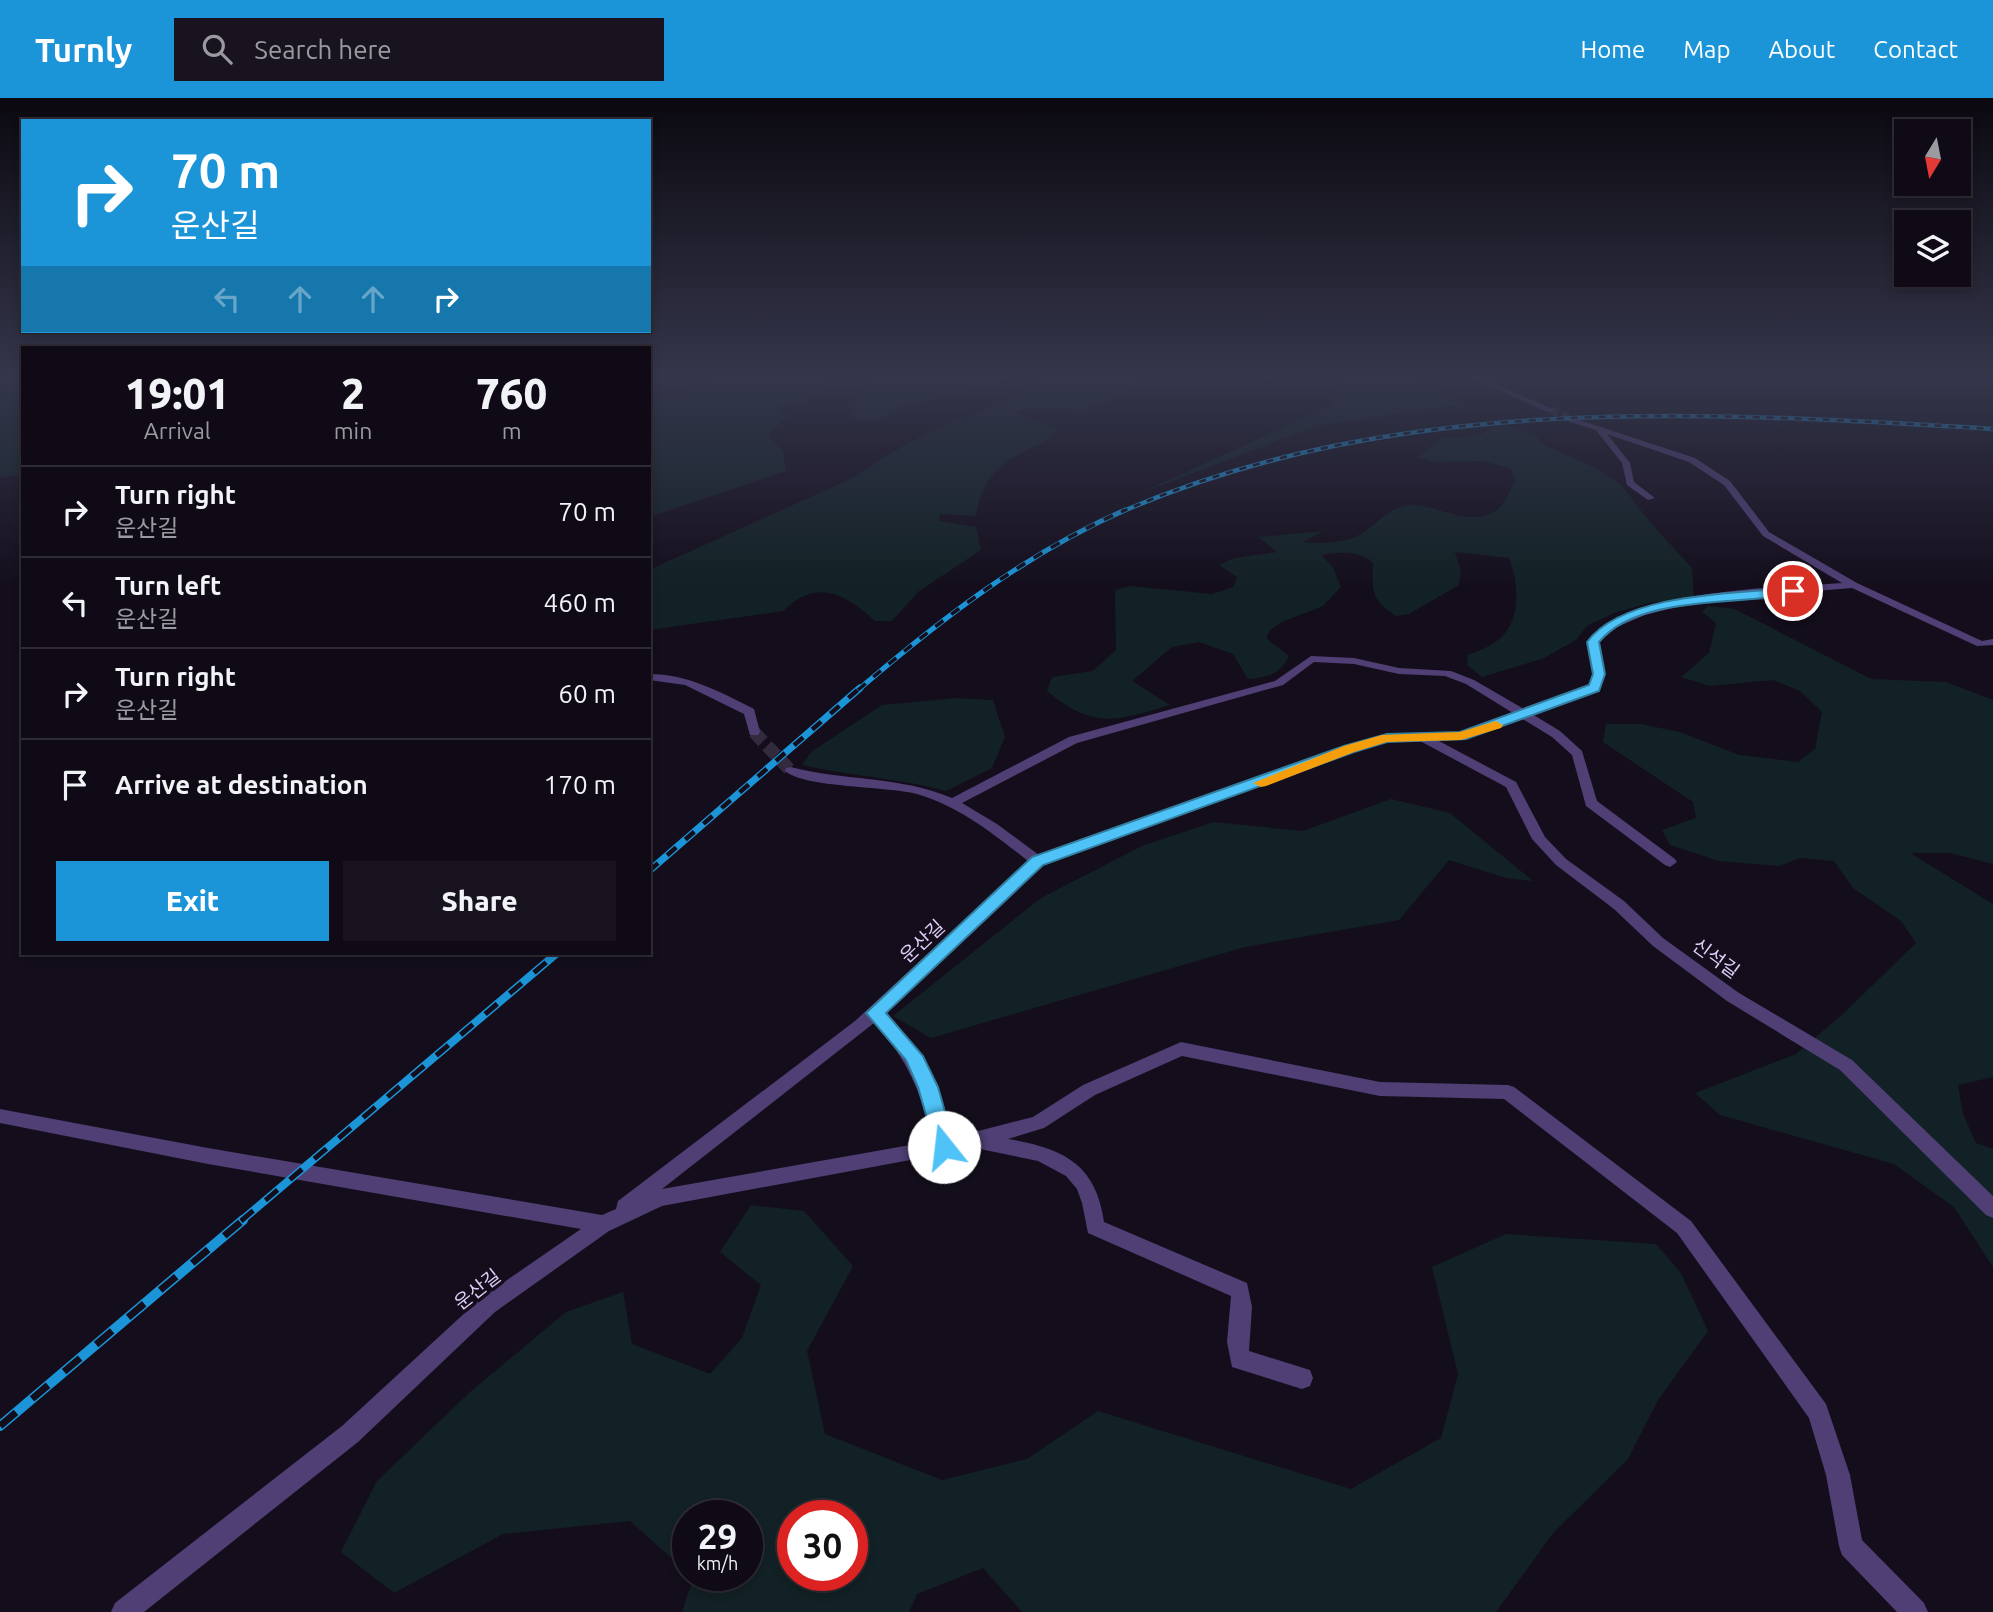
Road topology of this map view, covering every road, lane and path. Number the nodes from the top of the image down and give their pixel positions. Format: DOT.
graph roads {
  1 [pos="1612,446"];
  2 [pos="1649,446"];
  3 [pos="1651,498"];
  4 [pos="1853,585"];
  5 [pos="1987,643"];
  6 [pos="1993,656"];
  7 [pos="651,677"];
  8 [pos="1521,713"];
  9 [pos="754,732"];
  10 [pos="1423,738"];
  11 [pos="791,771"];
  12 [pos="952,803"];
  13 [pos="1037,861"];
  14 [pos="1670,862"];
  15 [pos="875,1013"];
  16 [pos="0,1116"];
  17 [pos="974,1141"];
  18 [pos="944,1147"];
  19 [pos="1993,1209"];
  20 [pos="604,1224"];
  21 [pos="1302,1378"];
  22 [pos="124,1612"];
  23 [pos="1915,1612"];
  1 -- 3 [label="street"];
  2 -- 4 [label="street"];
  4 -- 5 [label="street"];
  4 -- 8 [label="street, 운산길"];
  5 -- 6 [label="street"];
  7 -- 9 [label="street"];
  8 -- 10 [label="street, 운산길"];
  8 -- 12 [label="street"];
  8 -- 14 [label="street"];
  10 -- 13 [label="street, 운산길"];
  10 -- 19 [label="street, 신석길"];
  11 -- 12 [label="street"];
  12 -- 13 [label="street"];
  13 -- 15 [label="street, 운산길"];
  15 -- 18 [label="street"];
  15 -- 20 [label="street, 운산길"];
  16 -- 20 [label="street"];
  17 -- 18 [label="street"];
  17 -- 21 [label="street"];
  17 -- 23 [label="street"];
  18 -- 20 [label="street"];
  20 -- 22 [label="street, 운산길"];
}
